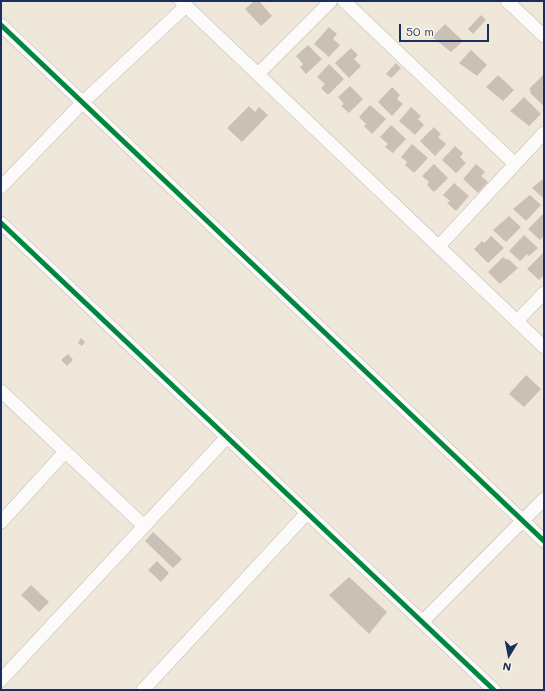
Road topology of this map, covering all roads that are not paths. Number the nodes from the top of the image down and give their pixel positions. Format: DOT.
graph roads {
  1 [pos="332,1"];
  2 [pos="344,1"];
  3 [pos="507,1"];
  4 [pos="184,3"];
  5 [pos="1,25"];
  6 [pos="544,36"];
  7 [pos="258,74"];
  8 [pos="83,102"];
  9 [pos="544,133"];
  10 [pos="515,164"];
  11 [pos="1,187"];
  12 [pos="1,223"];
  13 [pos="439,246"];
  14 [pos="544,293"];
  15 [pos="517,321"];
  16 [pos="544,346"];
  17 [pos="1,391"];
  18 [pos="227,437"];
  19 [pos="65,452"];
  20 [pos="544,499"];
  21 [pos="307,513"];
  22 [pos="2,519"];
  23 [pos="522,520"];
  24 [pos="144,526"];
  25 [pos="544,541"];
  26 [pos="422,622"];
  27 [pos="1,680"];
  28 [pos="143,690"];
  29 [pos="494,690"];
  1 -- 7 [label="street"];
  2 -- 10 [label="street"];
  3 -- 6 [label="street"];
  4 -- 7 [label="street"];
  4 -- 8 [label="street"];
  5 -- 8 [label="street"];
  7 -- 13 [label="street"];
  8 -- 11 [label="street"];
  8 -- 23 [label="street"];
  9 -- 10 [label="street"];
  10 -- 13 [label="street"];
  12 -- 18 [label="street"];
  13 -- 15 [label="street"];
  14 -- 15 [label="street"];
  15 -- 16 [label="street"];
  17 -- 19 [label="street"];
  18 -- 21 [label="street"];
  18 -- 24 [label="street"];
  19 -- 22 [label="street"];
  19 -- 24 [label="street"];
  20 -- 23 [label="street"];
  21 -- 26 [label="street"];
  21 -- 28 [label="street"];
  23 -- 25 [label="street"];
  23 -- 26 [label="street"];
  24 -- 27 [label="street"];
  26 -- 29 [label="street"];
}
